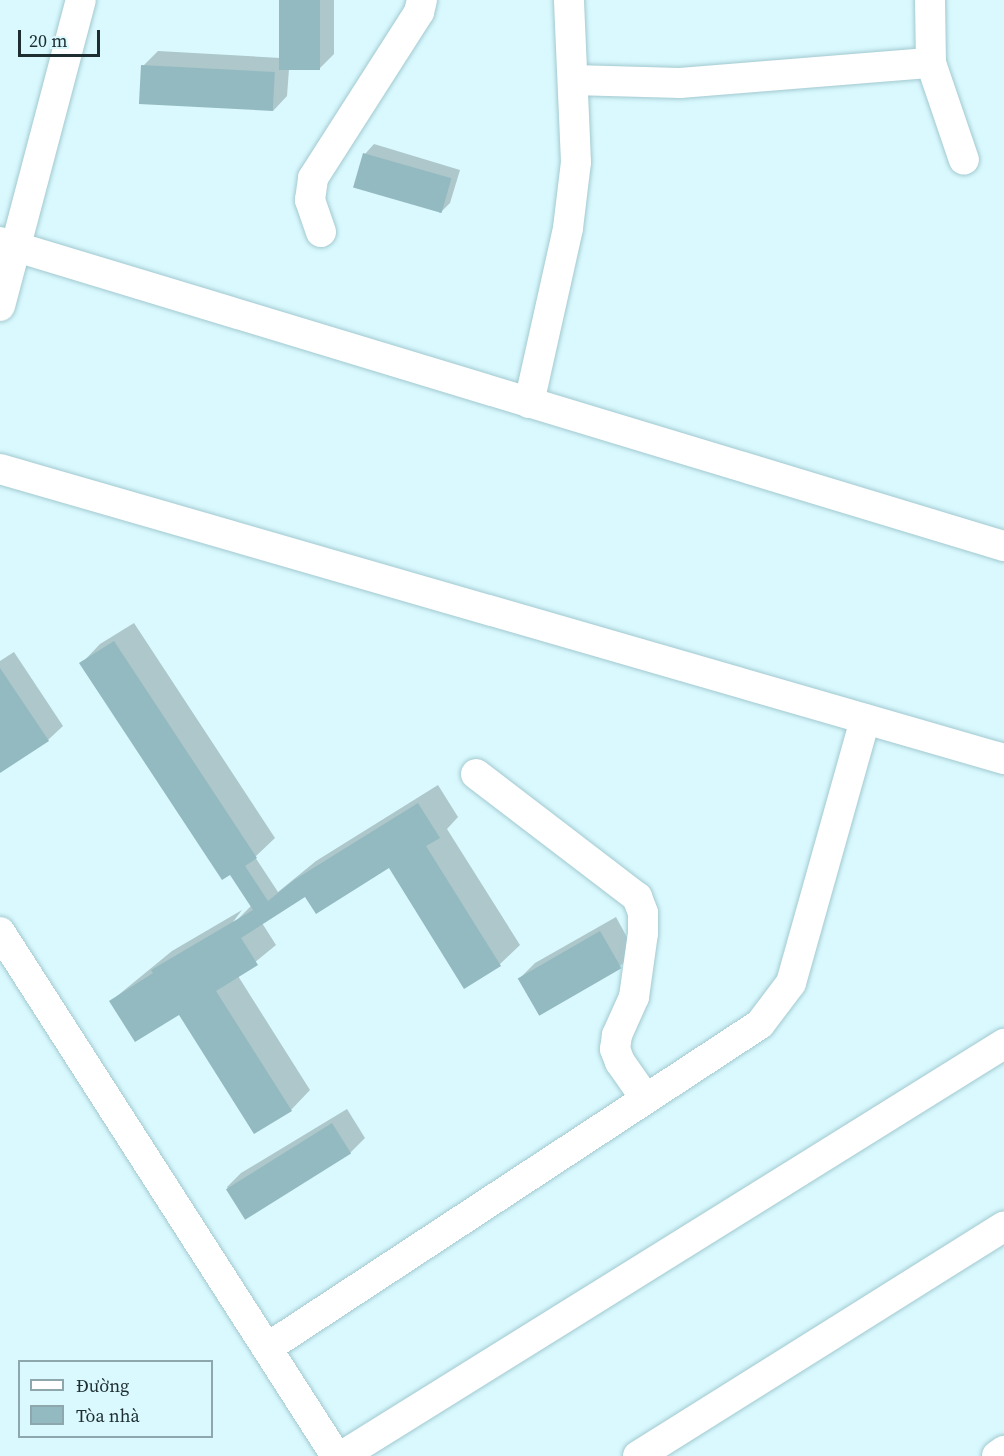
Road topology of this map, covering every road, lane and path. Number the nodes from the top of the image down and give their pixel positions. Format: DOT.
graph roads {
  1 [pos="81,0"];
  2 [pos="422,0"];
  3 [pos="569,0"];
  4 [pos="930,0"];
  5 [pos="931,63"];
  6 [pos="573,80"];
  7 [pos="964,160"];
  8 [pos="321,232"];
  9 [pos="8,245"];
  10 [pos="0,306"];
  11 [pos="529,402"];
  12 [pos="0,469"];
  13 [pos="1004,546"];
  14 [pos="865,719"];
  15 [pos="1004,759"];
  16 [pos="476,774"];
  17 [pos="0,932"];
  18 [pos="1004,1044"];
  19 [pos="646,1099"];
  20 [pos="1004,1226"];
  21 [pos="267,1348"];
  22 [pos="1004,1451"];
  23 [pos="336,1456"];
  24 [pos="342,1456"];
  25 [pos="638,1456"];
  26 [pos="997,1456"];
  1 -- 9 [label="street"];
  2 -- 8 [label="street"];
  3 -- 6 [label="street"];
  4 -- 5 [label="street"];
  5 -- 6 [label="street"];
  5 -- 7 [label="street"];
  6 -- 11 [label="street"];
  9 -- 10 [label="street"];
  9 -- 11 [label="street"];
  11 -- 13 [label="street"];
  12 -- 14 [label="street"];
  14 -- 15 [label="street"];
  14 -- 19 [label="street"];
  16 -- 19 [label="street"];
  17 -- 21 [label="street"];
  18 -- 24 [label="street"];
  19 -- 21 [label="street"];
  20 -- 25 [label="street"];
  21 -- 23 [label="street"];
  22 -- 26 [label="street"];
}
